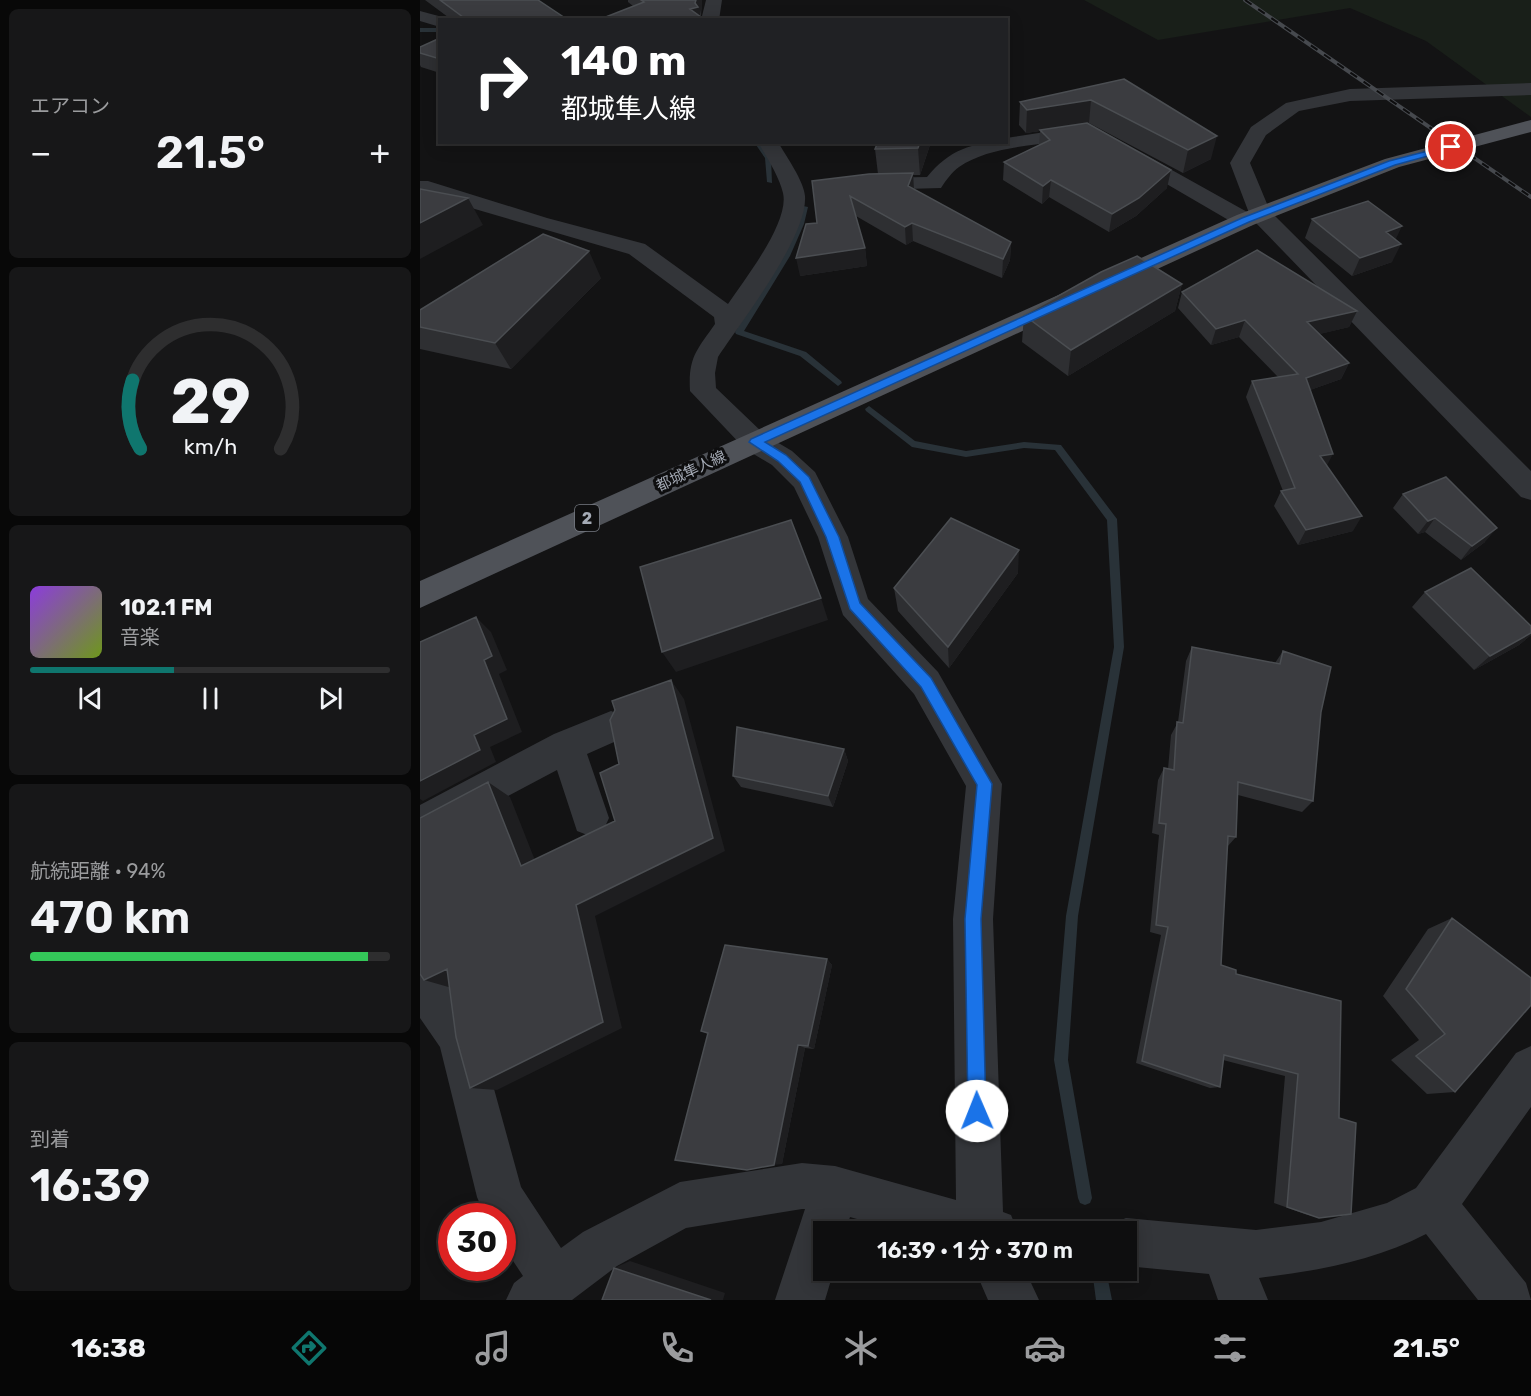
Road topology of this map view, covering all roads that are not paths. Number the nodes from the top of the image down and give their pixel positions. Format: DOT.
graph roads {
  1 [pos="714,0"];
  2 [pos="420,16"];
  3 [pos="710,18"];
  4 [pos="438,21"];
  5 [pos="1531,89"];
  6 [pos="1531,126"];
  7 [pos="769,144"];
  8 [pos="420,187"];
  9 [pos="849,187"];
  10 [pos="1253,217"];
  11 [pos="726,322"];
  12 [pos="755,442"];
  13 [pos="1531,489"];
  14 [pos="420,595"];
  15 [pos="611,727"];
  16 [pos="567,746"];
  17 [pos="590,818"];
  18 [pos="420,825"];
  19 [pos="420,982"];
  20 [pos="1531,1068"];
  21 [pos="835,1189"];
  22 [pos="1433,1205"];
  23 [pos="929,1221"];
  24 [pos="987,1221"];
  25 [pos="1137,1243"];
  26 [pos="1224,1250"];
  27 [pos="1006,1281"];
  28 [pos="543,1291"];
  29 [pos="800,1300"];
  30 [pos="1014,1300"];
  31 [pos="1243,1300"];
  32 [pos="1509,1300"];
  1 -- 3 [label="street"];
  2 -- 4 [label="street"];
  5 -- 10 [label="street"];
  6 -- 10 [label="main road, 都城隼人線 / 2"];
  7 -- 11 [label="street"];
  8 -- 11 [label="street"];
  9 -- 10 [label="street"];
  10 -- 12 [label="main road, 都城隼人線 / 2"];
  10 -- 13 [label="street"];
  11 -- 12 [label="street"];
  12 -- 14 [label="main road, 都城隼人線 / 2"];
  12 -- 24 [label="street"];
  15 -- 16 [label="street"];
  16 -- 17 [label="street"];
  16 -- 18 [label="street"];
  19 -- 28 [label="street"];
  20 -- 22 [label="street"];
  21 -- 23 [label="street"];
  21 -- 28 [label="street"];
  21 -- 29 [label="street"];
  22 -- 26 [label="street"];
  22 -- 32 [label="street"];
  25 -- 26 [label="street"];
  26 -- 31 [label="street"];
  27 -- 30 [label="street"];
}
